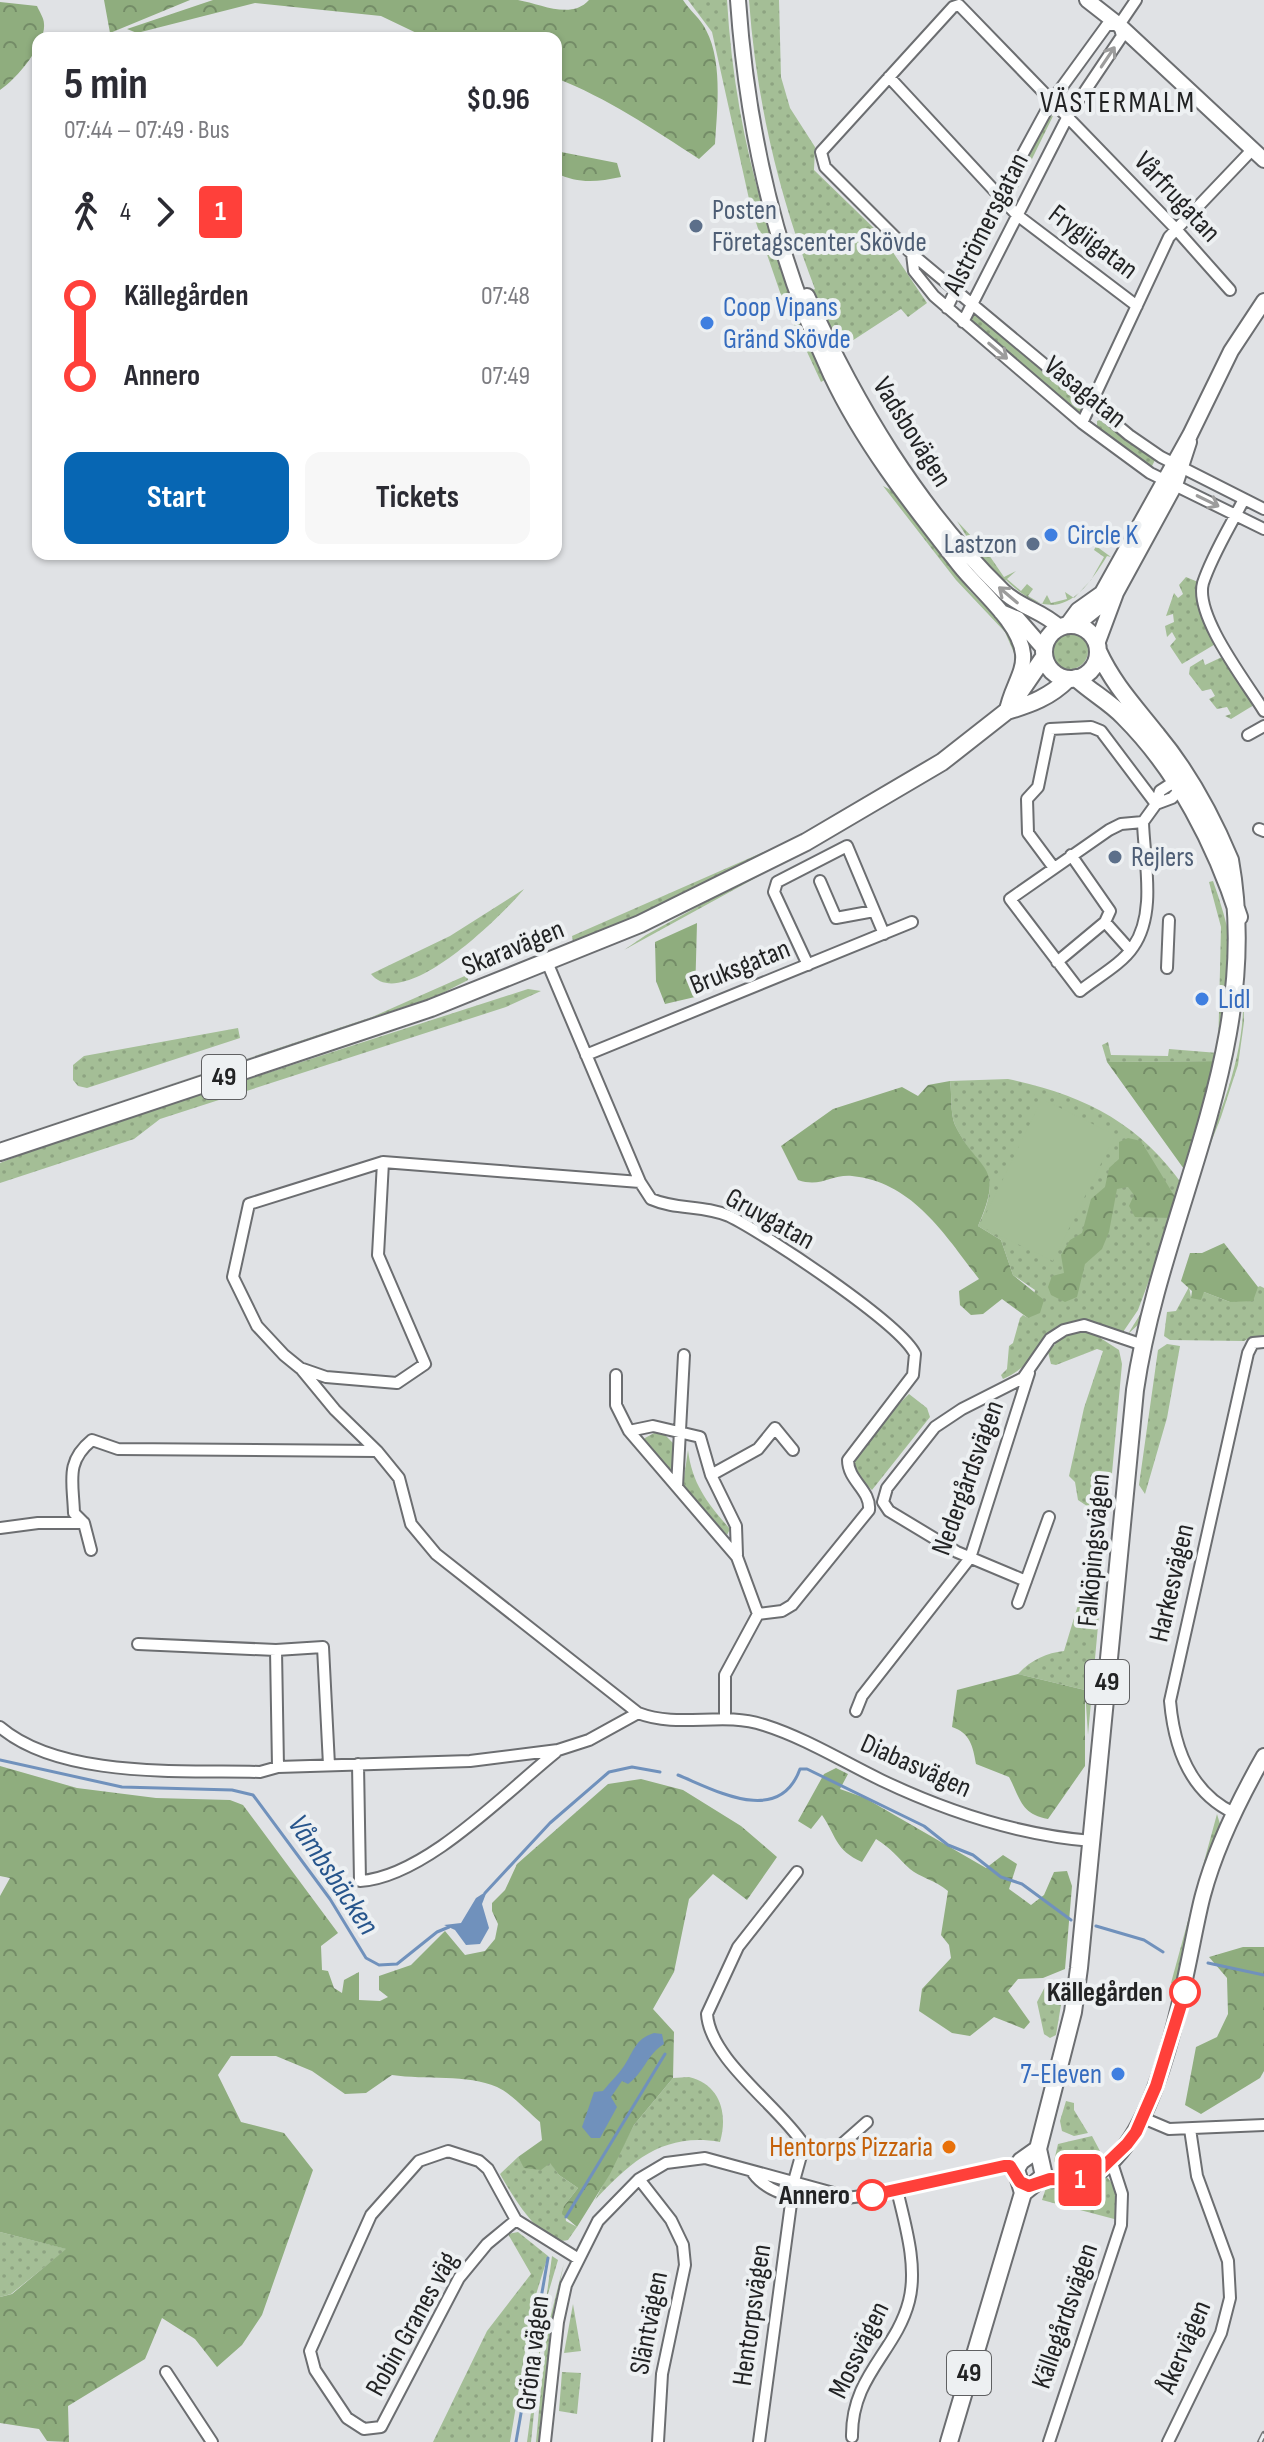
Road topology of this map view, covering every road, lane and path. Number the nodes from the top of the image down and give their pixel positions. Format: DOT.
graph roads {
  1 [pos="738,0"];
  2 [pos="1087,0"];
  3 [pos="1136,0"];
  4 [pos="1119,25"];
  5 [pos="889,77"];
  6 [pos="1051,102"];
  7 [pos="1067,118"];
  8 [pos="1251,151"];
  9 [pos="1264,160"];
  10 [pos="1000,196"];
  11 [pos="1017,215"];
  12 [pos="776,221"];
  13 [pos="1175,228"];
  14 [pos="912,254"];
  15 [pos="1230,290"];
  16 [pos="955,291"];
  17 [pos="1264,301"];
  18 [pos="972,305"];
  19 [pos="1137,306"];
  20 [pos="947,308"];
  21 [pos="963,322"];
  22 [pos="1091,405"];
  23 [pos="1082,423"];
  24 [pos="1177,465"];
  25 [pos="1169,483"];
  26 [pos="1244,499"];
  27 [pos="1264,509"];
  28 [pos="1236,515"];
  29 [pos="1264,529"];
  30 [pos="1001,611"];
  31 [pos="1067,625"];
  32 [pos="1044,653"];
  33 [pos="1096,654"];
  34 [pos="1068,678"];
  35 [pos="1007,711"];
  36 [pos="1264,711"];
  37 [pos="1264,726"];
  38 [pos="1248,735"];
  39 [pos="1180,784"];
  40 [pos="1156,804"];
  41 [pos="1143,822"];
  42 [pos="1071,855"];
  43 [pos="1054,868"];
  44 [pos="820,881"];
  45 [pos="874,911"];
  46 [pos="1169,920"];
  47 [pos="912,922"];
  48 [pos="1105,922"];
  49 [pos="884,934"];
  50 [pos="1253,949"];
  51 [pos="1130,950"];
  52 [pos="547,962"];
  53 [pos="1057,962"];
  54 [pos="808,965"];
  55 [pos="1167,968"];
  56 [pos="1250,1008"];
  57 [pos="586,1055"];
  58 [pos="1226,1119"];
  59 [pos="0,1152"];
  60 [pos="383,1162"];
  61 [pos="640,1182"];
  62 [pos="1258,1343"];
  63 [pos="1143,1345"];
  64 [pos="684,1355"];
  65 [pos="300,1368"];
  66 [pos="1029,1373"];
  67 [pos="616,1375"];
  68 [pos="629,1431"];
  69 [pos="679,1435"];
  70 [pos="793,1450"];
  71 [pos="377,1451"];
  72 [pos="711,1475"];
  73 [pos="677,1487"];
  74 [pos="1049,1517"];
  75 [pos="84,1523"];
  76 [pos="0,1528"];
  77 [pos="91,1550"];
  78 [pos="737,1557"];
  79 [pos="970,1558"];
  80 [pos="1026,1581"];
  81 [pos="1018,1603"];
  82 [pos="758,1614"];
  83 [pos="138,1644"];
  84 [pos="276,1650"];
  85 [pos="856,1711"];
  86 [pos="638,1713"];
  87 [pos="725,1718"];
  88 [pos="0,1727"];
  89 [pos="558,1750"];
  90 [pos="1264,1756"];
  91 [pos="358,1764"];
  92 [pos="329,1765"];
  93 [pos="278,1767"];
  94 [pos="1234,1813"];
  95 [pos="1092,1841"];
  96 [pos="797,1872"];
  97 [pos="1143,2118"];
  98 [pos="867,2122"];
  99 [pos="1264,2125"];
  100 [pos="1190,2129"];
  101 [pos="804,2145"];
  102 [pos="1111,2160"];
  103 [pos="1030,2172"];
  104 [pos="753,2173"];
  105 [pos="639,2179"];
  106 [pos="794,2181"];
  107 [pos="897,2190"];
  108 [pos="792,2195"];
  109 [pos="848,2197"];
  110 [pos="516,2220"];
  111 [pos="577,2258"];
  112 [pos="166,2372"];
  113 [pos="852,2437"];
  114 [pos="547,2441"];
  115 [pos="212,2442"];
  116 [pos="658,2442"];
  117 [pos="759,2442"];
  118 [pos="949,2442"];
  119 [pos="1049,2442"];
  120 [pos="1168,2442"];
  1 -- 12 [label="main road, Vadsbovägen"];
  2 -- 4 [label="main road"];
  3 -- 4 [label="street, Alströmersgatan"];
  4 -- 6 [label="street, Alströmersgatan"];
  7 -- 4 [label="street, Alströmersgatan, one-way"];
  4 -- 8 [label="main road"];
  5 -- 6 [label="street, Vårfrugatan"];
  5 -- 10 [label="street, Frygiigatan"];
  5 -- 14 [label="street, Vasagatan"];
  6 -- 7 [label="street, Vårfrugatan"];
  6 -- 10 [label="street, Alströmersgatan"];
  7 -- 11 [label="street, Alströmersgatan"];
  7 -- 13 [label="street, Vårfrugatan"];
  8 -- 9 [label="main road"];
  8 -- 13 [label="street"];
  10 -- 11 [label="street, Frygiigatan"];
  10 -- 16 [label="street, Alströmersgatan"];
  11 -- 18 [label="street, Alströmersgatan"];
  11 -- 19 [label="street, Frygiigatan"];
  12 -- 30 [label="main road, Vadsbovägen"];
  31 -- 12 [label="main road, Vadsbovägen, one-way"];
  13 -- 15 [label="street, Vårfrugatan"];
  13 -- 19 [label="street"];
  14 -- 16 [label="street, Vasagatan"];
  14 -- 20 [label="street, Vasagatan"];
  16 -- 18 [label="street, Vasagatan"];
  16 -- 20 [label="street, Alströmersgatan"];
  17 -- 24 [label="main road"];
  18 -- 21 [label="street, Alströmersgatan"];
  18 -- 22 [label="street, Vasagatan"];
  19 -- 22 [label="street"];
  20 -- 21 [label="street, Vasagatan"];
  21 -- 23 [label="street, Vasagatan, one-way"];
  22 -- 23 [label="street"];
  22 -- 24 [label="street, Vasagatan"];
  23 -- 25 [label="street, Vasagatan"];
  24 -- 25 [label="main road"];
  24 -- 26 [label="street, Vasagatan"];
  25 -- 28 [label="street, Vasagatan, one-way"];
  25 -- 31 [label="main road"];
  25 -- 33 [label="main road"];
  26 -- 27 [label="street, Vasagatan"];
  26 -- 28 [label="street"];
  28 -- 29 [label="street, Vasagatan"];
  28 -- 36 [label="street"];
  30 -- 32 [label="main road, Vadsbovägen"];
  30 -- 35 [label="main road, Vadsbovägen"];
  31 -- 32 [label="main road, 49"];
  31 -- 33 [label="main road"];
  32 -- 34 [label="main road"];
  32 -- 35 [label="main road, Skaravägen / 49"];
  33 -- 34 [label="main road, 49"];
  33 -- 39 [label="main road"];
  34 -- 35 [label="main road, Skaravägen / 49"];
  34 -- 39 [label="main road"];
  35 -- 52 [label="main road, Skaravägen / 49"];
  37 -- 38 [label="street"];
  39 -- 40 [label="street"];
  39 -- 50 [label="main road"];
  39 -- 56 [label="main road"];
  40 -- 41 [label="street"];
  40 -- 43 [label="street"];
  41 -- 42 [label="street"];
  41 -- 51 [label="street"];
  42 -- 43 [label="street"];
  42 -- 48 [label="street"];
  43 -- 53 [label="street"];
  44 -- 45 [label="street"];
  45 -- 49 [label="street"];
  45 -- 54 [label="street"];
  46 -- 55 [label="street"];
  47 -- 49 [label="street, Bruksgatan"];
  48 -- 51 [label="street"];
  48 -- 53 [label="street"];
  49 -- 54 [label="street, Bruksgatan"];
  51 -- 53 [label="street"];
  52 -- 57 [label="street, Gruvgatan"];
  52 -- 59 [label="main road, Skaravägen / 49"];
  54 -- 57 [label="street, Bruksgatan"];
  57 -- 61 [label="street, Gruvgatan"];
  58 -- 63 [label="main road, Falköpingsvägen / 49"];
  60 -- 61 [label="street"];
  60 -- 65 [label="street"];
  60 -- 65 [label="street"];
  61 -- 82 [label="street, Gruvgatan"];
  62 -- 94 [label="street, Harkesvägen"];
  63 -- 66 [label="street"];
  63 -- 95 [label="main road, Falköpingsvägen / 49"];
  64 -- 69 [label="street"];
  65 -- 71 [label="street"];
  66 -- 79 [label="street, Nedergårdsvägen"];
  66 -- 79 [label="street"];
  67 -- 68 [label="street"];
  68 -- 69 [label="street"];
  68 -- 73 [label="street"];
  69 -- 72 [label="street"];
  69 -- 73 [label="street"];
  70 -- 72 [label="street"];
  71 -- 75 [label="street"];
  71 -- 86 [label="street"];
  72 -- 78 [label="street"];
  73 -- 78 [label="street"];
  74 -- 80 [label="street"];
  75 -- 76 [label="street"];
  75 -- 77 [label="street"];
  78 -- 82 [label="street"];
  79 -- 80 [label="street"];
  79 -- 85 [label="street, Nedergårdsvägen"];
  80 -- 81 [label="street"];
  82 -- 87 [label="street"];
  83 -- 84 [label="street"];
  84 -- 92 [label="street"];
  84 -- 93 [label="street"];
  86 -- 87 [label="street, Diabasvägen"];
  86 -- 89 [label="street"];
  87 -- 95 [label="street, Diabasvägen"];
  88 -- 93 [label="street"];
  89 -- 91 [label="street"];
  89 -- 91 [label="street"];
  90 -- 94 [label="main road"];
  91 -- 92 [label="street"];
  92 -- 93 [label="street"];
  94 -- 97 [label="main road"];
  95 -- 103 [label="main road, Falköpingsvägen / 49"];
  96 -- 101 [label="street"];
  97 -- 100 [label="street"];
  97 -- 102 [label="main road"];
  98 -- 101 [label="street"];
  99 -- 100 [label="street"];
  100 -- 120 [label="street, Åkervägen"];
  101 -- 106 [label="street"];
  102 -- 103 [label="main road"];
  102 -- 119 [label="street, Källegårdsvägen"];
  103 -- 107 [label="street, Gröna vägen"];
  103 -- 118 [label="main road, Falköpingsvägen / 49"];
  104 -- 105 [label="street, Gröna vägen"];
  104 -- 106 [label="street, Gröna vägen"];
  104 -- 108 [label="street, Gröna vägen"];
  105 -- 111 [label="street, Gröna vägen"];
  105 -- 116 [label="street, Släntvägen"];
  106 -- 108 [label="street"];
  106 -- 109 [label="street, Gröna vägen"];
  107 -- 109 [label="street, Gröna vägen"];
  107 -- 113 [label="street, Mossvägen"];
  108 -- 109 [label="street, Gröna vägen"];
  108 -- 117 [label="street, Hentorpsvägen"];
  110 -- 110 [label="street, Robin Granes väg"];
  110 -- 111 [label="street, Robin Granes väg"];
  111 -- 114 [label="street, Gröna vägen"];
  112 -- 115 [label="street"];
}
